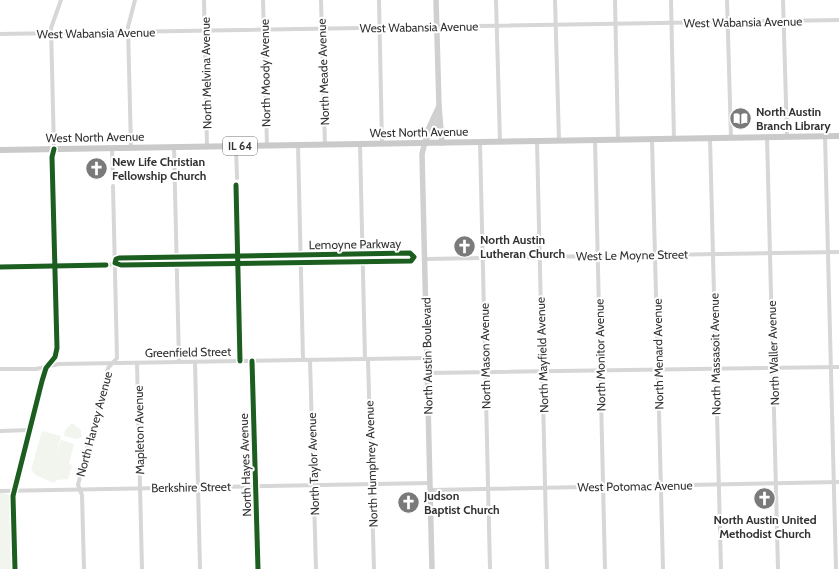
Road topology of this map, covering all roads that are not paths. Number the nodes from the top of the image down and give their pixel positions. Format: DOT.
graph roads {
  1 [pos="61,0"];
  2 [pos="135,0"];
  3 [pos="204,0"];
  4 [pos="263,0"];
  5 [pos="321,0"];
  6 [pos="379,0"];
  7 [pos="436,0"];
  8 [pos="496,0"];
  9 [pos="556,0"];
  10 [pos="615,0"];
  11 [pos="671,0"];
  12 [pos="727,0"];
  13 [pos="783,0"];
  14 [pos="839,20"];
  15 [pos="784,21"];
  16 [pos="728,22"];
  17 [pos="672,23"];
  18 [pos="615,24"];
  19 [pos="556,25"];
  20 [pos="497,26"];
  21 [pos="437,27"];
  22 [pos="379,28"];
  23 [pos="322,29"];
  24 [pos="264,30"];
  25 [pos="204,31"];
  26 [pos="128,32"];
  27 [pos="51,33"];
  28 [pos="0,34"];
  29 [pos="439,106"];
  30 [pos="440,117"];
  31 [pos="825,136"];
  32 [pos="839,136"];
  33 [pos="767,137"];
  34 [pos="787,137"];
  35 [pos="710,138"];
  36 [pos="731,138"];
  37 [pos="652,139"];
  38 [pos="674,139"];
  39 [pos="426,140"];
  40 [pos="595,140"];
  41 [pos="618,140"];
  42 [pos="538,141"];
  43 [pos="559,141"];
  44 [pos="480,142"];
  45 [pos="500,142"];
  46 [pos="442,143"];
  47 [pos="360,144"];
  48 [pos="382,144"];
  49 [pos="298,145"];
  50 [pos="325,145"];
  51 [pos="236,146"];
  52 [pos="267,146"];
  53 [pos="174,147"];
  54 [pos="207,147"];
  55 [pos="112,148"];
  56 [pos="131,148"];
  57 [pos="54,149"];
  58 [pos="0,150"];
  59 [pos="237,178"];
  60 [pos="113,180"];
  61 [pos="236,185"];
  62 [pos="113,186"];
  63 [pos="828,252"];
  64 [pos="839,252"];
  65 [pos="770,253"];
  66 [pos="362,254"];
  67 [pos="713,254"];
  68 [pos="300,255"];
  69 [pos="655,255"];
  70 [pos="238,256"];
  71 [pos="597,256"];
  72 [pos="176,257"];
  73 [pos="540,257"];
  74 [pos="482,258"];
  75 [pos="425,259"];
  76 [pos="362,261"];
  77 [pos="115,263"];
  78 [pos="301,263"];
  79 [pos="238,264"];
  80 [pos="176,265"];
  81 [pos="55,266"];
  82 [pos="0,267"];
  83 [pos="427,358"];
  84 [pos="367,359"];
  85 [pos="303,360"];
  86 [pos="310,360"];
  87 [pos="240,361"];
  88 [pos="252,361"];
  89 [pos="179,362"];
  90 [pos="195,362"];
  91 [pos="113,363"];
  92 [pos="137,363"];
  93 [pos="831,367"];
  94 [pos="839,367"];
  95 [pos="46,368"];
  96 [pos="773,368"];
  97 [pos="0,369"];
  98 [pos="716,369"];
  99 [pos="658,370"];
  100 [pos="600,371"];
  101 [pos="485,372"];
  102 [pos="543,372"];
  103 [pos="427,373"];
  104 [pos="29,430"];
  105 [pos="0,431"];
  106 [pos="837,482"];
  107 [pos="372,484"];
  108 [pos="776,484"];
  109 [pos="314,485"];
  110 [pos="718,485"];
  111 [pos="256,486"];
  112 [pos="430,486"];
  113 [pos="661,486"];
  114 [pos="198,487"];
  115 [pos="603,487"];
  116 [pos="140,488"];
  117 [pos="546,488"];
  118 [pos="80,489"];
  119 [pos="488,489"];
  120 [pos="14,490"];
  121 [pos="0,491"];
  122 [pos="15,569"];
  123 [pos="84,569"];
  124 [pos="142,569"];
  125 [pos="200,569"];
  126 [pos="258,569"];
  127 [pos="316,569"];
  128 [pos="374,569"];
  129 [pos="432,569"];
  130 [pos="490,569"];
  131 [pos="548,569"];
  132 [pos="605,569"];
  133 [pos="663,569"];
  134 [pos="721,569"];
  135 [pos="778,569"];
  136 [pos="836,569"];
  1 -- 27 [label="street"];
  2 -- 26 [label="street"];
  3 -- 25 [label="street, North Melvina Avenue"];
  4 -- 24 [label="street, North Moody Avenue"];
  5 -- 23 [label="street, North Meade Avenue"];
  6 -- 22 [label="street"];
  7 -- 21 [label="street"];
  8 -- 20 [label="street"];
  9 -- 19 [label="street"];
  10 -- 18 [label="street"];
  11 -- 17 [label="street"];
  12 -- 16 [label="street"];
  13 -- 15 [label="street"];
  14 -- 15 [label="street, West Wabansia Avenue"];
  15 -- 16 [label="street, West Wabansia Avenue"];
  15 -- 34 [label="street"];
  16 -- 17 [label="street, West Wabansia Avenue"];
  16 -- 36 [label="street"];
  17 -- 18 [label="street, West Wabansia Avenue"];
  17 -- 38 [label="street"];
  18 -- 19 [label="street, West Wabansia Avenue"];
  18 -- 41 [label="street"];
  19 -- 20 [label="street, West Wabansia Avenue"];
  19 -- 43 [label="street"];
  20 -- 21 [label="street, West Wabansia Avenue"];
  20 -- 45 [label="street"];
  21 -- 22 [label="street, West Wabansia Avenue"];
  21 -- 29 [label="street"];
  22 -- 23 [label="street, West Wabansia Avenue"];
  22 -- 48 [label="street"];
  23 -- 24 [label="street, West Wabansia Avenue"];
  23 -- 50 [label="street, North Meade Avenue"];
  24 -- 25 [label="street, West Wabansia Avenue"];
  24 -- 52 [label="street, North Moody Avenue"];
  25 -- 26 [label="street, West Wabansia Avenue"];
  25 -- 54 [label="street, North Melvina Avenue"];
  26 -- 27 [label="street, West Wabansia Avenue"];
  26 -- 56 [label="street"];
  27 -- 28 [label="street, West Wabansia Avenue"];
  27 -- 57 [label="street"];
  29 -- 30 [label="street"];
  29 -- 39 [label="street, North Austin Boulevard"];
  30 -- 39 [label="street"];
  30 -- 46 [label="street"];
  31 -- 32 [label="main road, West North Avenue / IL 64"];
  31 -- 34 [label="main road, West North Avenue / IL 64"];
  31 -- 63 [label="street"];
  33 -- 34 [label="main road, West North Avenue / IL 64"];
  33 -- 36 [label="main road, West North Avenue / IL 64"];
  33 -- 65 [label="street, North Waller Avenue"];
  35 -- 36 [label="main road, West North Avenue / IL 64"];
  35 -- 38 [label="main road, West North Avenue / IL 64"];
  35 -- 67 [label="street, North Massasoit Avenue"];
  37 -- 38 [label="main road, West North Avenue / IL 64"];
  37 -- 41 [label="main road, West North Avenue / IL 64"];
  37 -- 69 [label="street, North Menard Avenue"];
  39 -- 46 [label="main road, West North Avenue / IL 64"];
  39 -- 48 [label="main road, West North Avenue / IL 64"];
  39 -- 75 [label="street, North Austin Boulevard"];
  40 -- 41 [label="main road, West North Avenue / IL 64"];
  40 -- 43 [label="main road, West North Avenue / IL 64"];
  40 -- 71 [label="street, North Monitor Avenue"];
  42 -- 43 [label="main road, West North Avenue / IL 64"];
  42 -- 45 [label="main road, West North Avenue / IL 64"];
  42 -- 73 [label="street, North Mayfield Avenue"];
  44 -- 45 [label="main road, West North Avenue / IL 64"];
  44 -- 46 [label="main road, West North Avenue / IL 64"];
  44 -- 74 [label="street, North Mason Avenue"];
  47 -- 48 [label="main road, West North Avenue / IL 64"];
  47 -- 50 [label="main road, West North Avenue / IL 64"];
  47 -- 66 [label="street, North Humphrey Avenue"];
  49 -- 50 [label="main road, West North Avenue / IL 64"];
  49 -- 52 [label="main road, West North Avenue / IL 64"];
  49 -- 68 [label="street"];
  51 -- 52 [label="main road, West North Avenue / IL 64"];
  51 -- 54 [label="main road, West North Avenue / IL 64"];
  51 -- 59 [label="street"];
  53 -- 54 [label="main road, West North Avenue / IL 64"];
  53 -- 56 [label="main road, West North Avenue / IL 64"];
  53 -- 72 [label="street"];
  55 -- 56 [label="main road, West North Avenue / IL 64"];
  55 -- 57 [label="main road, West North Avenue / IL 64"];
  55 -- 60 [label="street"];
  57 -- 58 [label="main road, West North Avenue / IL 64"];
  57 -- 81 [label="street"];
  61 -- 70 [label="street"];
  62 -- 77 [label="street, North Harvey Avenue"];
  63 -- 64 [label="street, West Le Moyne Street"];
  63 -- 65 [label="street, West Le Moyne Street"];
  63 -- 93 [label="street"];
  65 -- 67 [label="street, West Le Moyne Street"];
  65 -- 96 [label="street, North Waller Avenue"];
  66 -- 68 [label="street, Lemoyne Parkway"];
  66 -- 76 [label="street, North Humphrey Avenue"];
  66 -- 76 [label="street, Lemoyne Parkway"];
  67 -- 69 [label="street, West Le Moyne Street"];
  67 -- 98 [label="street, North Massasoit Avenue"];
  68 -- 70 [label="street, Lemoyne Parkway"];
  68 -- 78 [label="street"];
  69 -- 71 [label="street, West Le Moyne Street"];
  69 -- 99 [label="street, North Menard Avenue"];
  70 -- 72 [label="street, Lemoyne Parkway"];
  70 -- 79 [label="street"];
  71 -- 73 [label="street, West Le Moyne Street"];
  71 -- 100 [label="street, North Monitor Avenue"];
  72 -- 77 [label="street, Lemoyne Parkway"];
  72 -- 80 [label="street"];
  73 -- 74 [label="street, West Le Moyne Street"];
  73 -- 102 [label="street, North Mayfield Avenue"];
  74 -- 75 [label="street, West Le Moyne Street"];
  74 -- 101 [label="street, North Mason Avenue"];
  75 -- 83 [label="street, North Austin Boulevard"];
  76 -- 78 [label="street, Lemoyne Parkway"];
  76 -- 84 [label="street, North Humphrey Avenue"];
  77 -- 80 [label="street, Lemoyne Parkway"];
  77 -- 81 [label="street, Lemoyne Parkway"];
  77 -- 91 [label="street, North Harvey Avenue"];
  78 -- 79 [label="street, Lemoyne Parkway"];
  78 -- 85 [label="street"];
  79 -- 80 [label="street, Lemoyne Parkway"];
  79 -- 87 [label="street"];
  80 -- 89 [label="street"];
  81 -- 82 [label="street, Lemoyne Parkway"];
  81 -- 95 [label="street"];
  83 -- 84 [label="street, Greenfield Street"];
  83 -- 103 [label="street, North Austin Boulevard"];
  84 -- 86 [label="street, Greenfield Street"];
  84 -- 107 [label="street, North Humphrey Avenue"];
  85 -- 86 [label="street, Greenfield Street"];
  85 -- 88 [label="street, Greenfield Street"];
  86 -- 109 [label="street, North Taylor Avenue"];
  87 -- 88 [label="street, Greenfield Street"];
  87 -- 90 [label="street, Greenfield Street"];
  88 -- 111 [label="street, North Hayes Avenue"];
  89 -- 90 [label="street, Greenfield Street"];
  89 -- 92 [label="street, Greenfield Street"];
  90 -- 114 [label="street"];
  91 -- 92 [label="street, Greenfield Street"];
  91 -- 95 [label="street, Greenfield Street"];
  91 -- 118 [label="street, North Harvey Avenue"];
  92 -- 116 [label="street, Mapleton Avenue"];
  93 -- 94 [label="street"];
  93 -- 96 [label="street"];
  93 -- 106 [label="street"];
  95 -- 97 [label="street, Greenfield Street"];
  95 -- 104 [label="street"];
  96 -- 98 [label="street"];
  96 -- 108 [label="street, North Waller Avenue"];
  98 -- 99 [label="street"];
  98 -- 110 [label="street, North Massasoit Avenue"];
  99 -- 100 [label="street"];
  99 -- 113 [label="street, North Menard Avenue"];
  100 -- 102 [label="street"];
  100 -- 115 [label="street, North Monitor Avenue"];
  101 -- 102 [label="street"];
  101 -- 103 [label="street"];
  101 -- 119 [label="street, North Mason Avenue"];
  102 -- 117 [label="street, North Mayfield Avenue"];
  103 -- 112 [label="street, North Austin Boulevard"];
  104 -- 105 [label="street"];
  104 -- 120 [label="street"];
  106 -- 108 [label="street, West Potomac Avenue"];
  106 -- 136 [label="street"];
  107 -- 109 [label="street, Berkshire Street"];
  107 -- 112 [label="street, Berkshire Street"];
  107 -- 128 [label="street, North Humphrey Avenue"];
  108 -- 110 [label="street, West Potomac Avenue"];
  108 -- 135 [label="street, North Waller Avenue"];
  109 -- 111 [label="street, Berkshire Street"];
  109 -- 127 [label="street, North Taylor Avenue"];
  110 -- 113 [label="street, West Potomac Avenue"];
  110 -- 134 [label="street, North Massasoit Avenue"];
  111 -- 114 [label="street, Berkshire Street"];
  111 -- 126 [label="street, North Hayes Avenue"];
  112 -- 119 [label="street, West Potomac Avenue"];
  112 -- 129 [label="street, North Austin Boulevard"];
  113 -- 115 [label="street, West Potomac Avenue"];
  113 -- 133 [label="street, North Menard Avenue"];
  114 -- 116 [label="street, Berkshire Street"];
  114 -- 125 [label="street"];
  115 -- 117 [label="street, West Potomac Avenue"];
  115 -- 132 [label="street, North Monitor Avenue"];
  116 -- 118 [label="street, Berkshire Street"];
  116 -- 124 [label="street, Mapleton Avenue"];
  117 -- 119 [label="street, West Potomac Avenue"];
  117 -- 131 [label="street, North Mayfield Avenue"];
  118 -- 120 [label="street, Berkshire Street"];
  118 -- 123 [label="street, North Harvey Avenue"];
  119 -- 130 [label="street, North Mason Avenue"];
  120 -- 121 [label="street, Berkshire Street"];
  120 -- 122 [label="street"];
}
